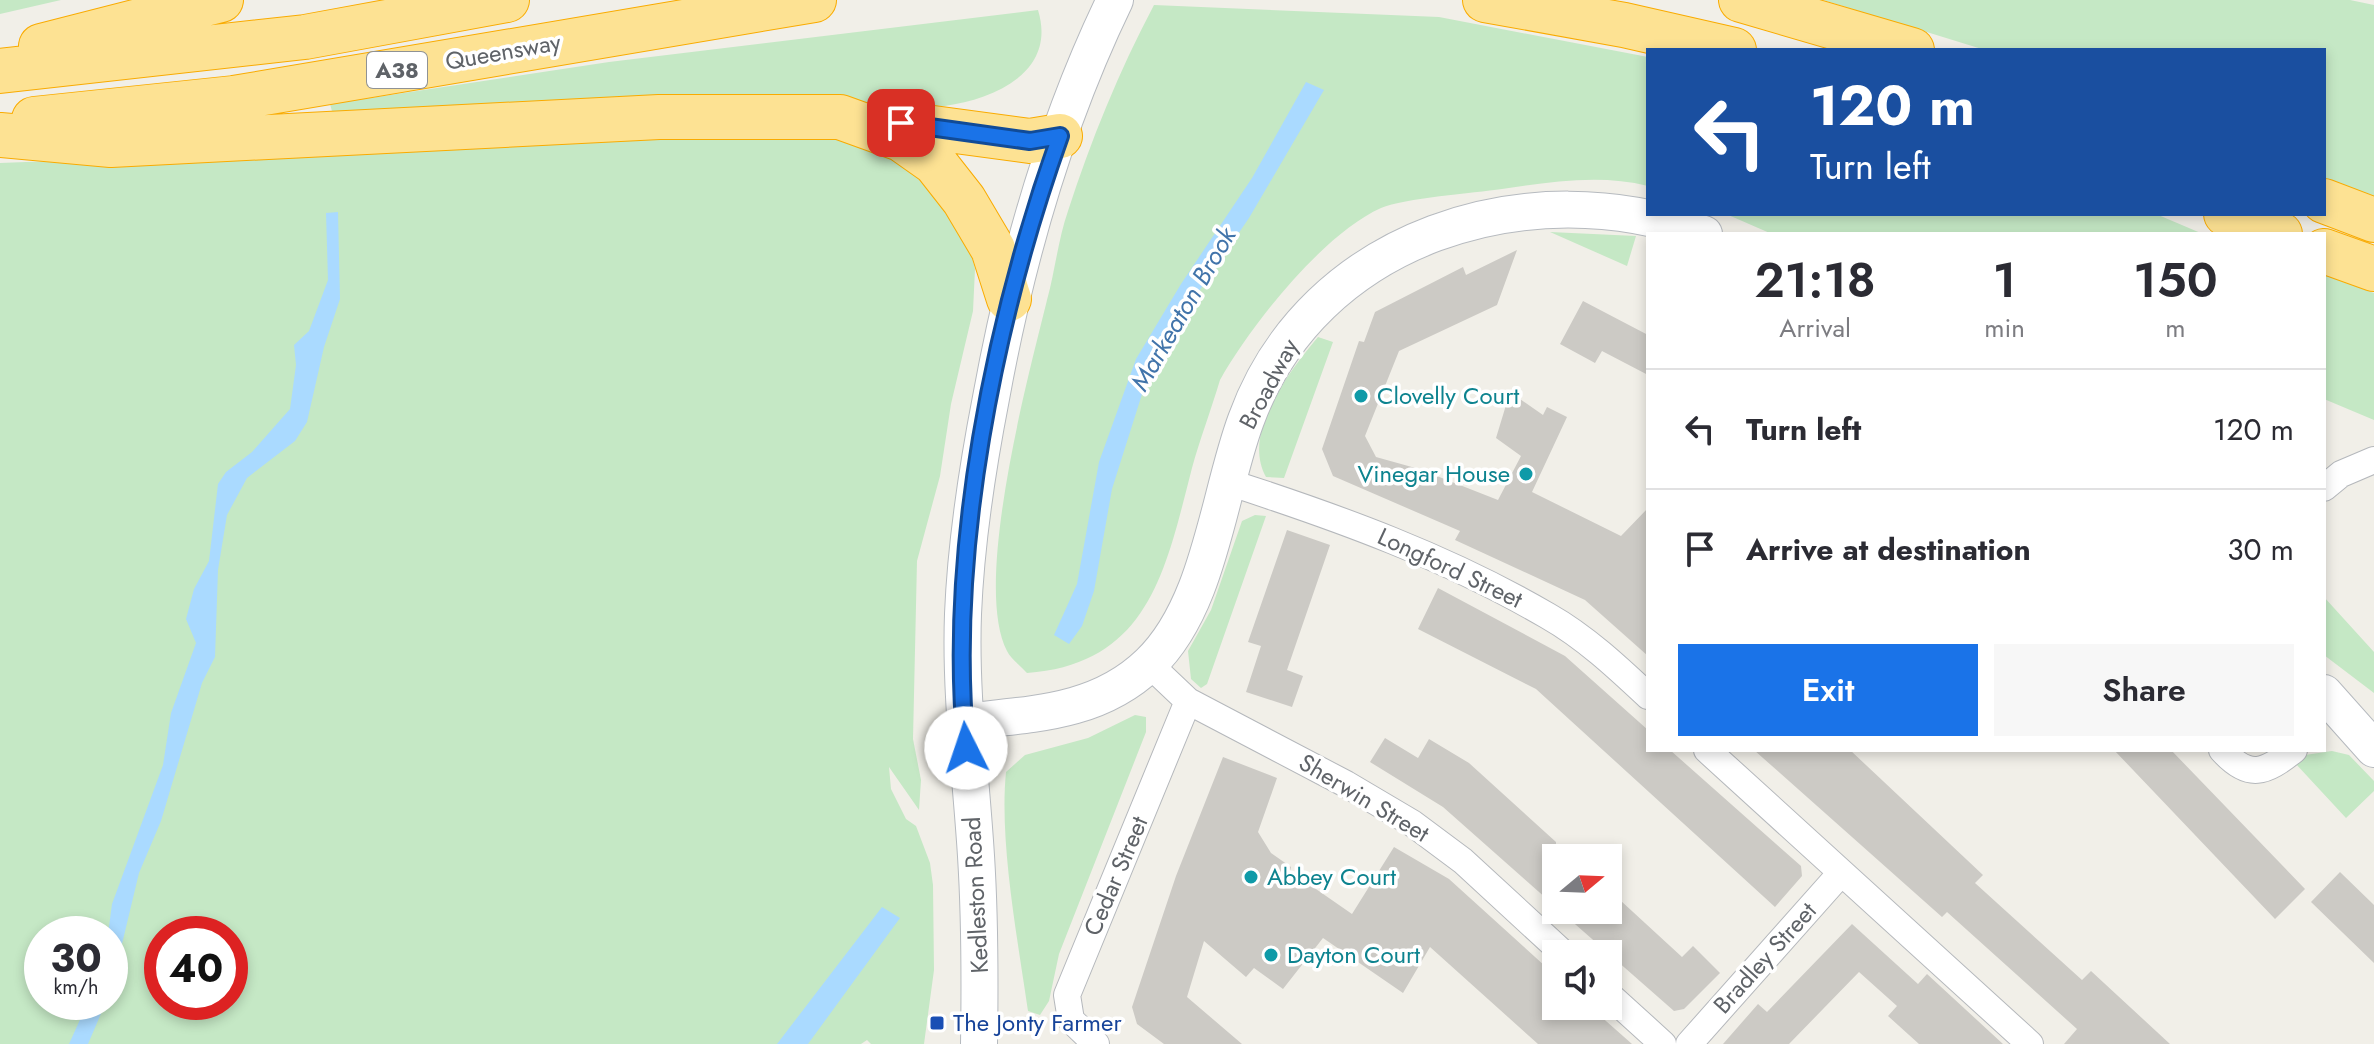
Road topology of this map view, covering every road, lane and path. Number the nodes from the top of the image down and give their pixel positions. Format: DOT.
graph roads {
  1 [pos="221,0"];
  2 [pos="507,0"];
  3 [pos="814,0"];
  4 [pos="1115,0"];
  5 [pos="1485,0"];
  6 [pos="1741,0"];
  7 [pos="1725,48"];
  8 [pos="1905,48"];
  9 [pos="0,57"];
  10 [pos="0,71"];
  11 [pos="840,117"];
  12 [pos="0,122"];
  13 [pos="0,135"];
  14 [pos="1060,136"];
  15 [pos="2326,202"];
  16 [pos="1646,216"];
  17 [pos="1646,216"];
  18 [pos="2231,216"];
  19 [pos="2374,220"];
  20 [pos="1698,232"];
  21 [pos="2275,232"];
  22 [pos="2326,252"];
  23 [pos="2374,269"];
  24 [pos="1009,299"];
  25 [pos="2374,460"];
  26 [pos="1228,482"];
  27 [pos="2326,486"];
  28 [pos="1149,664"];
  29 [pos="1646,694"];
  30 [pos="1188,701"];
  31 [pos="2329,708"];
  32 [pos="963,722"];
  33 [pos="2374,749"];
  34 [pos="1709,752"];
  35 [pos="2224,752"];
  36 [pos="2291,752"];
  37 [pos="1841,873"];
  38 [pos="1549,940"];
  39 [pos="1622,1007"];
  40 [pos="979,1044"];
  41 [pos="1096,1044"];
  42 [pos="1663,1044"];
  43 [pos="1689,1044"];
  44 [pos="2030,1044"];
  1 -- 9 [label="highway"];
  2 -- 10 [label="highway, Queensway / A38"];
  3 -- 12 [label="highway, Queensway / A38"];
  4 -- 14 [label="street, Kedleston Road"];
  5 -- 7 [label="highway"];
  6 -- 8 [label="highway"];
  11 -- 13 [label="highway"];
  11 -- 14 [label="highway"];
  11 -- 24 [label="highway"];
  14 -- 24 [label="street, Kedleston Road"];
  15 -- 19 [label="highway"];
  16 -- 20 [label="street, Broadway"];
  17 -- 26 [label="street, Broadway"];
  18 -- 21 [label="highway"];
  22 -- 23 [label="highway"];
  24 -- 32 [label="street, Kedleston Road"];
  25 -- 27 [label="street"];
  26 -- 28 [label="street, Broadway"];
  26 -- 29 [label="street, Longford Street"];
  28 -- 30 [label="street, Sherwin Street"];
  28 -- 32 [label="street, Broadway"];
  30 -- 38 [label="street, Sherwin Street"];
  30 -- 41 [label="street, Cedar Street"];
  31 -- 33 [label="street"];
  32 -- 40 [label="street, Kedleston Road"];
  34 -- 37 [label="street"];
  35 -- 36 [label="street"];
  37 -- 43 [label="street, Bradley Street"];
  37 -- 44 [label="street"];
  39 -- 42 [label="street"];
}
